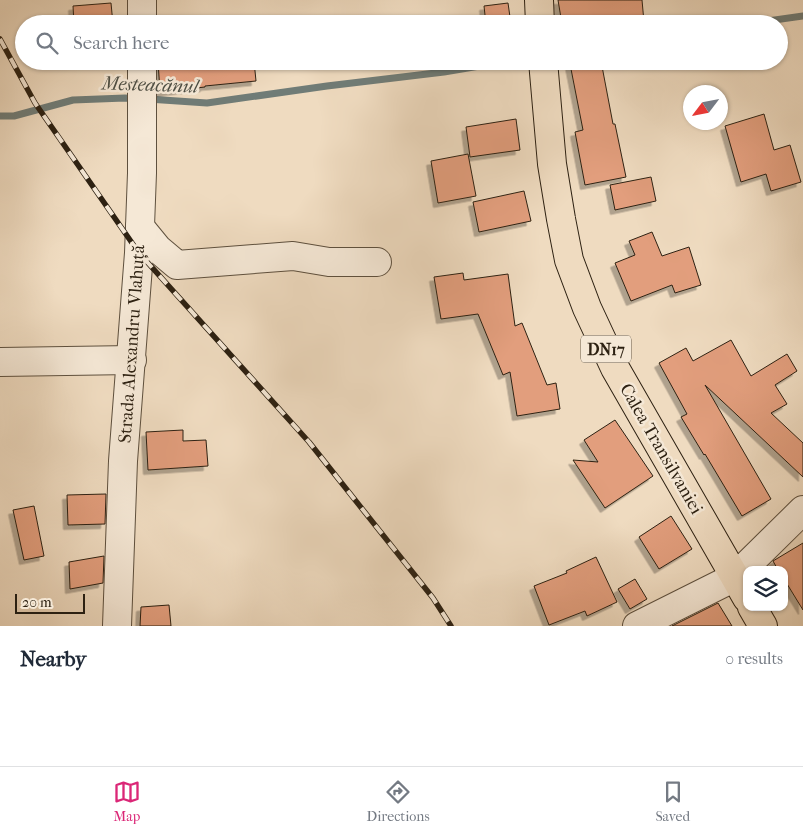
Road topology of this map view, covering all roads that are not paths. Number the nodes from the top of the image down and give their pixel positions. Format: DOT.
graph roads {
  1 [pos="142,0"];
  2 [pos="539,0"];
  3 [pos="142,15"];
  4 [pos="540,15"];
  5 [pos="543,70"];
  6 [pos="141,73"];
  7 [pos="140,226"];
  8 [pos="378,262"];
  9 [pos="132,360"];
  10 [pos="0,362"];
  11 [pos="803,510"];
  12 [pos="741,588"];
  13 [pos="754,611"];
  14 [pos="117,626"];
  15 [pos="637,626"];
  16 [pos="763,626"];
  1 -- 3 [label="street"];
  2 -- 4 [label="highway"];
  5 -- 12 [label="highway, Calea Transilvaniei / DN17"];
  6 -- 7 [label="street, Strada Alexandru Vlahuță"];
  7 -- 8 [label="street"];
  7 -- 9 [label="street, Strada Alexandru Vlahuță"];
  9 -- 10 [label="street"];
  9 -- 14 [label="street, Strada Alexandru Vlahuță"];
  11 -- 12 [label="street"];
  12 -- 15 [label="street"];
  13 -- 16 [label="highway"];
}
